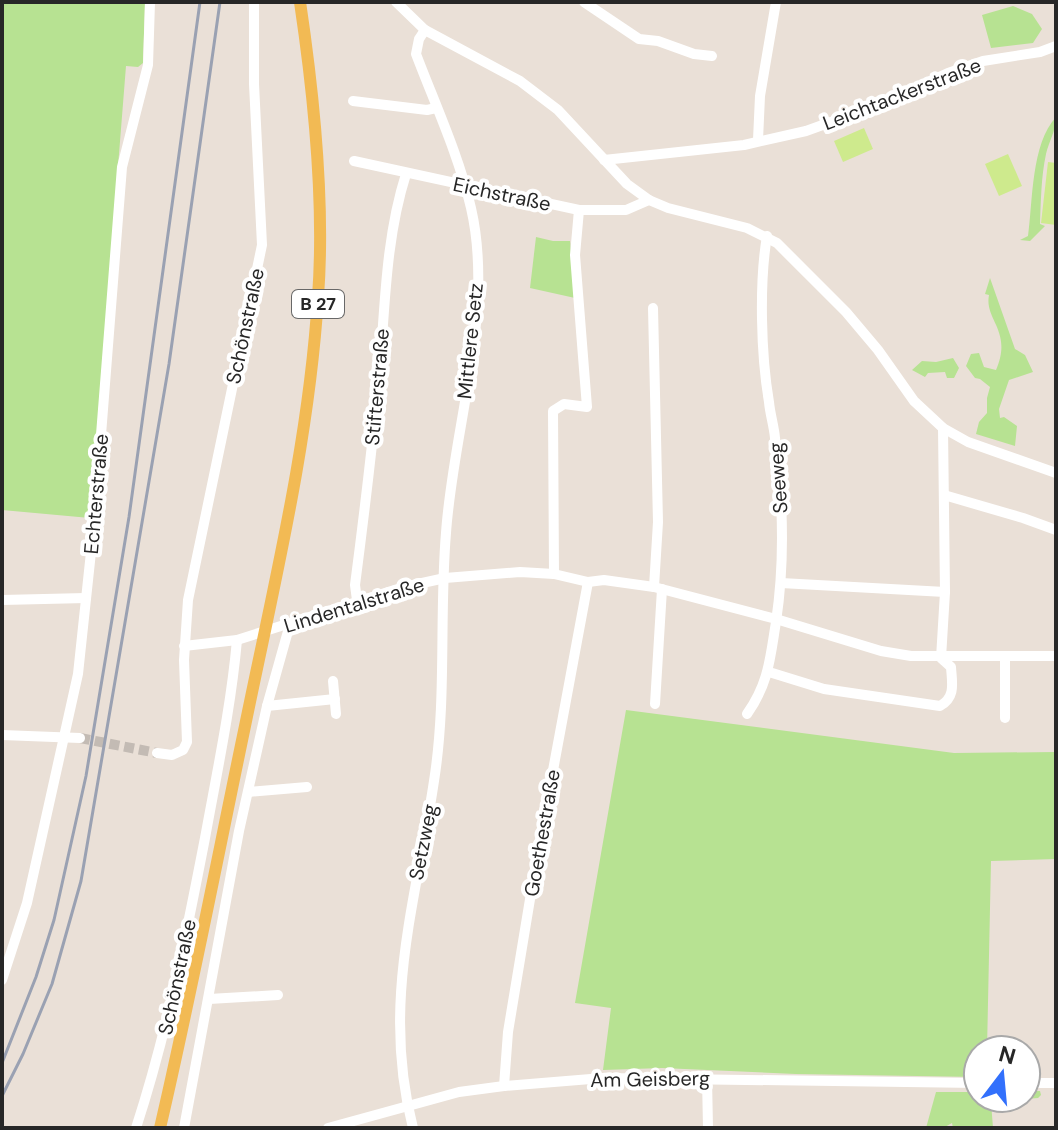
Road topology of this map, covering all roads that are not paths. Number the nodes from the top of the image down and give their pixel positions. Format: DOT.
graph roads {
  1 [pos="150,2"];
  2 [pos="254,2"];
  3 [pos="300,2"];
  4 [pos="396,2"];
  5 [pos="584,2"];
  6 [pos="776,2"];
  7 [pos="425,30"];
  8 [pos="1056,46"];
  9 [pos="712,56"];
  10 [pos="353,101"];
  11 [pos="436,108"];
  12 [pos="758,140"];
  13 [pos="604,160"];
  14 [pos="354,161"];
  15 [pos="406,174"];
  16 [pos="465,186"];
  17 [pos="649,200"];
  18 [pos="579,210"];
  19 [pos="767,236"];
  20 [pos="653,308"];
  21 [pos="943,428"];
  22 [pos="1056,473"];
  23 [pos="944,495"];
  24 [pos="1056,530"];
  25 [pos="554,574"];
  26 [pos="445,578"];
  27 [pos="588,582"];
  28 [pos="781,583"];
  29 [pos="658,588"];
  30 [pos="945,592"];
  31 [pos="86,598"];
  32 [pos="2,600"];
  33 [pos="357,600"];
  34 [pos="776,619"];
  35 [pos="290,624"];
  36 [pos="237,640"];
  37 [pos="184,646"];
  38 [pos="1056,656"];
  39 [pos="1005,657"];
  40 [pos="941,658"];
  41 [pos="769,672"];
  42 [pos="333,681"];
  43 [pos="335,699"];
  44 [pos="655,704"];
  45 [pos="267,706"];
  46 [pos="336,714"];
  47 [pos="747,714"];
  48 [pos="1005,718"];
  49 [pos="2,735"];
  50 [pos="65,737"];
  51 [pos="80,738"];
  52 [pos="157,753"];
  53 [pos="307,787"];
  54 [pos="248,792"];
  55 [pos="3,973"];
  56 [pos="278,995"];
  57 [pos="209,999"];
  58 [pos="707,1078"];
  59 [pos="962,1083"];
  60 [pos="504,1086"];
  61 [pos="407,1104"];
  62 [pos="136,1128"];
  63 [pos="160,1128"];
  64 [pos="184,1128"];
  65 [pos="328,1128"];
  66 [pos="413,1128"];
  67 [pos="708,1128"];
  1 -- 31 [label="street, Echterstraße"];
  2 -- 37 [label="street, Schönstraße"];
  3 -- 63 [label="main road, B 27"];
  4 -- 7 [label="street"];
  5 -- 9 [label="street"];
  6 -- 12 [label="street"];
  7 -- 11 [label="street, Mittlere Setz"];
  7 -- 13 [label="street"];
  8 -- 12 [label="street, Leichtackerstraße"];
  10 -- 11 [label="street"];
  11 -- 16 [label="street, Mittlere Setz"];
  12 -- 13 [label="street, Leichtackerstraße"];
  13 -- 17 [label="street"];
  14 -- 15 [label="street, Eichstraße"];
  15 -- 16 [label="street, Eichstraße"];
  15 -- 33 [label="street, Stifterstraße"];
  16 -- 18 [label="street, Eichstraße"];
  16 -- 26 [label="street, Mittlere Setz"];
  17 -- 18 [label="street, Eichstraße"];
  17 -- 19 [label="street"];
  18 -- 25 [label="street"];
  19 -- 21 [label="street"];
  19 -- 28 [label="street, Seeweg"];
  20 -- 29 [label="street"];
  21 -- 22 [label="street"];
  21 -- 23 [label="street"];
  23 -- 24 [label="street"];
  23 -- 30 [label="street"];
  25 -- 26 [label="street, Lindentalstraße"];
  25 -- 27 [label="street, Lindentalstraße"];
  26 -- 33 [label="street, Lindentalstraße"];
  26 -- 61 [label="street, Setzweg"];
  27 -- 29 [label="street, Lindentalstraße"];
  27 -- 60 [label="street, Goethestraße"];
  28 -- 30 [label="street"];
  28 -- 34 [label="street, Seeweg"];
  29 -- 34 [label="street, Lindentalstraße"];
  29 -- 44 [label="street"];
  30 -- 40 [label="street"];
  31 -- 32 [label="street"];
  31 -- 50 [label="street, Echterstraße"];
  33 -- 35 [label="street, Lindentalstraße"];
  34 -- 40 [label="street, Lindentalstraße"];
  34 -- 41 [label="street, Seeweg"];
  35 -- 36 [label="street, Lindentalstraße"];
  35 -- 45 [label="street"];
  36 -- 37 [label="street"];
  36 -- 62 [label="street, Schönstraße"];
  37 -- 52 [label="street, Schönstraße"];
  38 -- 39 [label="street, Lindentalstraße"];
  39 -- 40 [label="street, Lindentalstraße"];
  39 -- 48 [label="street"];
  40 -- 41 [label="street"];
  41 -- 47 [label="street, Seeweg"];
  42 -- 43 [label="street"];
  43 -- 45 [label="street"];
  43 -- 46 [label="street"];
  45 -- 54 [label="street"];
  49 -- 50 [label="street"];
  50 -- 51 [label="street"];
  50 -- 55 [label="street, Echterstraße"];
  53 -- 54 [label="street"];
  54 -- 57 [label="street"];
  56 -- 57 [label="street"];
  57 -- 64 [label="street"];
  58 -- 59 [label="street, Am Geisberg"];
  58 -- 60 [label="street, Am Geisberg"];
  58 -- 67 [label="street"];
  60 -- 61 [label="street, Am Geisberg"];
  61 -- 65 [label="street, Am Geisberg"];
  61 -- 66 [label="street, Setzweg"];
}
